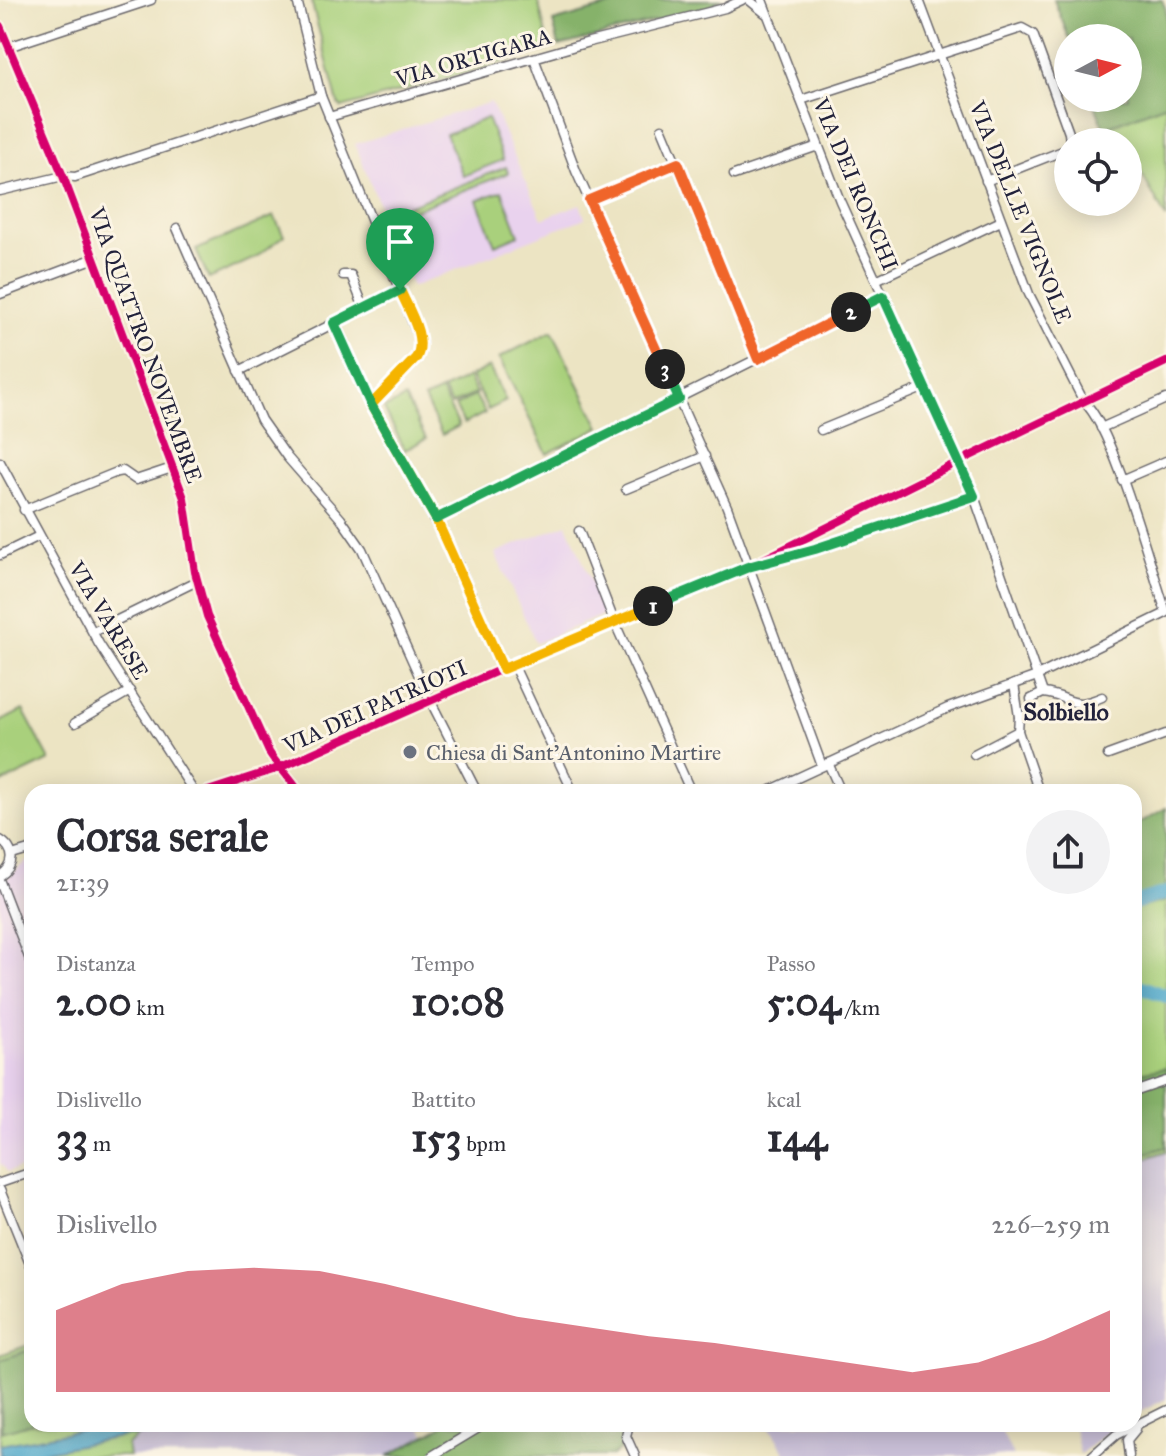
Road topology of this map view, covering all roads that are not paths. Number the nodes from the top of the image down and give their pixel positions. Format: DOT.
graph roads {
  1 [pos="151,0"];
  2 [pos="297,0"];
  3 [pos="729,0"];
  4 [pos="742,0"];
  5 [pos="749,0"];
  6 [pos="762,0"];
  7 [pos="919,0"];
  8 [pos="720,9"];
  9 [pos="768,17"];
  10 [pos="0,26"];
  11 [pos="8,47"];
  12 [pos="940,54"];
  13 [pos="534,58"];
  14 [pos="321,96"];
  15 [pos="801,100"];
  16 [pos="329,117"];
  17 [pos="1067,128"];
  18 [pos="662,129"];
  19 [pos="818,146"];
  20 [pos="1054,154"];
  21 [pos="678,163"];
  22 [pos="734,175"];
  23 [pos="63,176"];
  24 [pos="986,181"];
  25 [pos="0,191"];
  26 [pos="589,200"];
  27 [pos="1001,221"];
  28 [pos="177,228"];
  29 [pos="95,258"];
  30 [pos="343,275"];
  31 [pos="876,280"];
  32 [pos="400,290"];
  33 [pos="0,294"];
  34 [pos="883,296"];
  35 [pos="364,308"];
  36 [pos="334,323"];
  37 [pos="758,359"];
  38 [pos="1166,362"];
  39 [pos="239,371"];
  40 [pos="925,387"];
  41 [pos="679,399"];
  42 [pos="1166,399"];
  43 [pos="1084,402"];
  44 [pos="371,405"];
  45 [pos="1101,428"];
  46 [pos="821,430"];
  47 [pos="705,456"];
  48 [pos="960,461"];
  49 [pos="1166,461"];
  50 [pos="0,462"];
  51 [pos="172,468"];
  52 [pos="1122,480"];
  53 [pos="626,489"];
  54 [pos="974,496"];
  55 [pos="24,510"];
  56 [pos="436,519"];
  57 [pos="579,531"];
  58 [pos="810,535"];
  59 [pos="39,536"];
  60 [pos="815,549"];
  61 [pos="0,555"];
  62 [pos="748,567"];
  63 [pos="197,581"];
  64 [pos="1166,613"];
  65 [pos="614,621"];
  66 [pos="93,632"];
  67 [pos="513,664"];
  68 [pos="503,669"];
  69 [pos="1037,676"];
  70 [pos="1014,684"];
  71 [pos="130,691"];
  72 [pos="1043,693"];
  73 [pos="1102,697"];
  74 [pos="430,700"];
  75 [pos="1019,717"];
  76 [pos="75,723"];
  77 [pos="1018,731"];
  78 [pos="1166,734"];
  79 [pos="974,754"];
  80 [pos="1108,755"];
  81 [pos="825,764"];
  82 [pos="279,768"];
  83 [pos="189,784"];
  84 [pos="230,784"];
  85 [pos="294,784"];
  86 [pos="473,784"];
  87 [pos="569,784"];
  88 [pos="687,784"];
  89 [pos="792,784"];
  90 [pos="836,784"];
  91 [pos="1036,784"];
  92 [pos="0,840"];
  93 [pos="24,851"];
  94 [pos="12,855"];
  95 [pos="3,876"];
  96 [pos="5,891"];
  97 [pos="24,943"];
  98 [pos="1166,1081"];
  99 [pos="1142,1089"];
  100 [pos="24,1175"];
  101 [pos="0,1183"];
  102 [pos="0,1190"];
  103 [pos="24,1249"];
  104 [pos="1166,1410"];
  105 [pos="1142,1424"];
  106 [pos="472,1432"];
  107 [pos="627,1432"];
  108 [pos="1125,1432"];
  109 [pos="1132,1432"];
  110 [pos="432,1456"];
  111 [pos="635,1456"];
  112 [pos="1092,1456"];
  113 [pos="1129,1456"];
  1 -- 11 [label="street"];
  2 -- 14 [label="street"];
  3 -- 8 [label="street"];
  4 -- 8 [label="street, VIA ORTIGARA"];
  5 -- 9 [label="street, VIA DEI RONCHI"];
  6 -- 9 [label="street, VIA DEI RONCHI"];
  7 -- 12 [label="street, VIA DELLE VIGNOLE"];
  8 -- 13 [label="street, VIA ORTIGARA"];
  9 -- 15 [label="street, VIA DEI RONCHI"];
  10 -- 11 [label="street, VIA QUATTRO NOVEMBRE"];
  11 -- 23 [label="street, VIA QUATTRO NOVEMBRE"];
  12 -- 15 [label="street"];
  12 -- 17 [label="street"];
  12 -- 24 [label="street, VIA DELLE VIGNOLE"];
  13 -- 16 [label="street, VIA ORTIGARA"];
  13 -- 26 [label="street"];
  14 -- 16 [label="street"];
  14 -- 23 [label="street"];
  15 -- 19 [label="street, VIA DEI RONCHI"];
  16 -- 32 [label="street"];
  18 -- 21 [label="street"];
  19 -- 22 [label="street"];
  19 -- 31 [label="street, VIA DEI RONCHI"];
  20 -- 24 [label="street"];
  21 -- 26 [label="street"];
  21 -- 37 [label="street"];
  23 -- 25 [label="street"];
  23 -- 29 [label="street, VIA QUATTRO NOVEMBRE"];
  24 -- 27 [label="street, VIA DELLE VIGNOLE"];
  26 -- 41 [label="street"];
  27 -- 31 [label="street"];
  27 -- 43 [label="street, VIA DELLE VIGNOLE"];
  28 -- 39 [label="street"];
  29 -- 33 [label="street"];
  29 -- 51 [label="street, VIA QUATTRO NOVEMBRE"];
  30 -- 35 [label="street"];
  31 -- 34 [label="street, VIA DEI RONCHI"];
  32 -- 35 [label="street"];
  32 -- 44 [label="street"];
  34 -- 37 [label="street"];
  34 -- 40 [label="street, VIA DEI RONCHI"];
  35 -- 36 [label="street"];
  36 -- 39 [label="street"];
  36 -- 44 [label="street"];
  37 -- 41 [label="street"];
  38 -- 43 [label="street, VIA DEI PATRIOTI"];
  39 -- 74 [label="street"];
  40 -- 46 [label="street"];
  40 -- 48 [label="street, VIA DEI RONCHI"];
  41 -- 47 [label="street"];
  41 -- 56 [label="street"];
  42 -- 45 [label="street"];
  43 -- 45 [label="street, VIA DELLE VIGNOLE"];
  43 -- 48 [label="street, VIA DEI PATRIOTI"];
  44 -- 56 [label="street"];
  45 -- 52 [label="street, VIA DELLE VIGNOLE"];
  47 -- 53 [label="street"];
  47 -- 62 [label="street"];
  48 -- 54 [label="street, VIA DEI RONCHI"];
  48 -- 58 [label="street, VIA DEI PATRIOTI"];
  49 -- 52 [label="street"];
  50 -- 55 [label="street, VIA VARESE"];
  51 -- 55 [label="street"];
  51 -- 63 [label="street, VIA QUATTRO NOVEMBRE"];
  52 -- 64 [label="street, VIA DELLE VIGNOLE"];
  54 -- 60 [label="street"];
  54 -- 69 [label="street, VIA DEI RONCHI"];
  55 -- 59 [label="street, VIA VARESE"];
  56 -- 68 [label="street"];
  57 -- 65 [label="street"];
  58 -- 60 [label="street"];
  58 -- 62 [label="street, VIA DEI PATRIOTI"];
  59 -- 61 [label="street"];
  59 -- 66 [label="street, VIA VARESE"];
  60 -- 62 [label="street"];
  62 -- 65 [label="street, VIA DEI PATRIOTI"];
  62 -- 81 [label="street"];
  63 -- 66 [label="street"];
  63 -- 82 [label="street, VIA QUATTRO NOVEMBRE"];
  64 -- 69 [label="street"];
  65 -- 67 [label="street, VIA DEI PATRIOTI"];
  65 -- 88 [label="street"];
  66 -- 71 [label="street, VIA VARESE"];
  67 -- 68 [label="street, VIA DEI PATRIOTI"];
  67 -- 87 [label="street"];
  68 -- 74 [label="street, VIA DEI PATRIOTI"];
  69 -- 70 [label="street"];
  69 -- 72 [label="street, VIA DEI RONCHI"];
  70 -- 75 [label="street"];
  70 -- 81 [label="street"];
  71 -- 76 [label="street"];
  71 -- 83 [label="street, VIA VARESE"];
  72 -- 73 [label="street"];
  72 -- 75 [label="street"];
  74 -- 82 [label="street, VIA DEI PATRIOTI"];
  74 -- 86 [label="street"];
  75 -- 77 [label="street"];
  77 -- 79 [label="street"];
  77 -- 91 [label="street"];
  78 -- 80 [label="street"];
  81 -- 89 [label="street"];
  81 -- 90 [label="street"];
  82 -- 84 [label="street, VIA DEI PATRIOTI"];
  82 -- 85 [label="street, VIA QUATTRO NOVEMBRE"];
  92 -- 94 [label="street"];
  93 -- 94 [label="street"];
  94 -- 95 [label="street"];
  95 -- 96 [label="street"];
  95 -- 96 [label="street"];
  96 -- 97 [label="street"];
  98 -- 99 [label="street"];
  100 -- 101 [label="street"];
  102 -- 103 [label="street"];
  104 -- 105 [label="street"];
  106 -- 110 [label="street"];
  107 -- 111 [label="street"];
  108 -- 112 [label="street"];
  109 -- 113 [label="street"];
}
